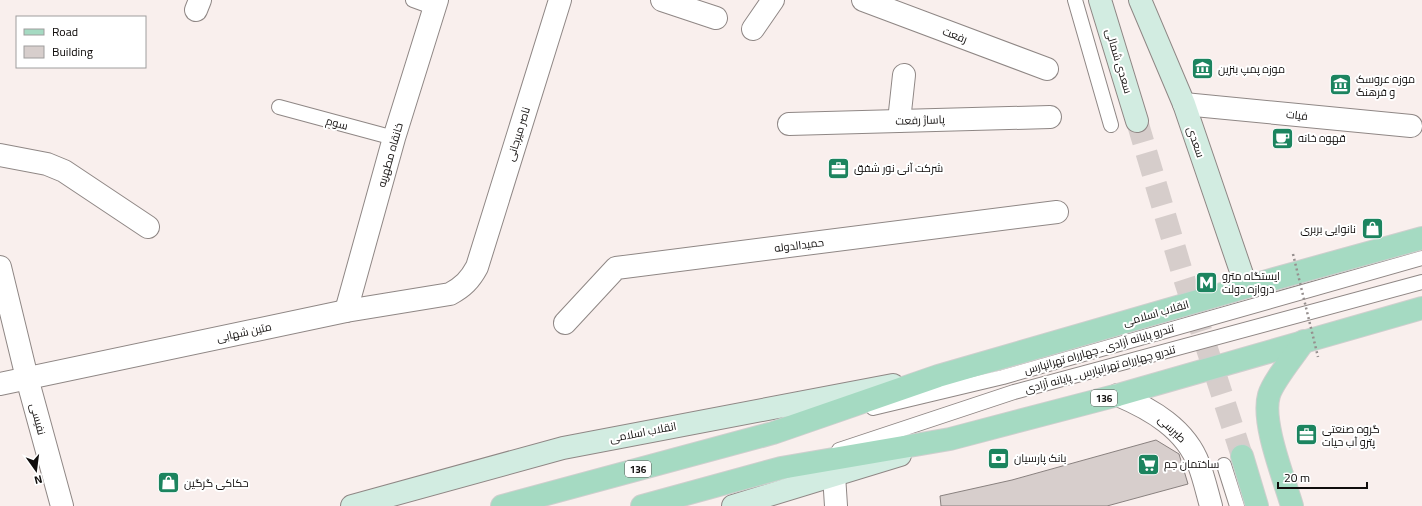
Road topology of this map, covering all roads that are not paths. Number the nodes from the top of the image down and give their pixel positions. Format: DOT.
graph roads {
  1 [pos="413,0"];
  2 [pos="560,0"];
  3 [pos="662,0"];
  4 [pos="773,0"];
  5 [pos="864,0"];
  6 [pos="1075,0"];
  7 [pos="1100,0"];
  8 [pos="1140,0"];
  9 [pos="436,4"];
  10 [pos="716,18"];
  11 [pos="753,29"];
  12 [pos="1047,69"];
  13 [pos="904,75"];
  14 [pos="1184,104"];
  15 [pos="279,107"];
  16 [pos="1050,117"];
  17 [pos="899,121"];
  18 [pos="1137,121"];
  19 [pos="789,124"];
  20 [pos="1111,125"];
  21 [pos="1411,126"];
  22 [pos="394,138"];
  23 [pos="0,155"];
  24 [pos="1057,212"];
  25 [pos="148,227"];
  26 [pos="1422,238"];
  27 [pos="1422,258"];
  28 [pos="0,267"];
  29 [pos="477,267"];
  30 [pos="1422,282"];
  31 [pos="1246,286"];
  32 [pos="1422,308"];
  33 [pos="346,311"];
  34 [pos="566,323"];
  35 [pos="1304,341"];
  36 [pos="938,376"];
  37 [pos="27,378"];
  38 [pos="0,384"];
  39 [pos="1118,395"];
  40 [pos="773,433"];
  41 [pos="950,439"];
  42 [pos="1233,460"];
  43 [pos="781,468"];
  44 [pos="834,475"];
  45 [pos="62,506"];
  46 [pos="352,506"];
  47 [pos="502,506"];
  48 [pos="642,506"];
  49 [pos="733,506"];
  50 [pos="836,506"];
  51 [pos="1211,506"];
  52 [pos="1236,506"];
  53 [pos="1257,506"];
  54 [pos="1292,506"];
  1 -- 9 [label="lane"];
  2 -- 29 [label="street, ناصر میرجانی"];
  3 -- 10 [label="street"];
  4 -- 11 [label="street"];
  5 -- 12 [label="street, رفعت"];
  6 -- 20 [label="lane"];
  7 -- 18 [label="main road, سعدی شمالی"];
  8 -- 14 [label="main road, سعدی"];
  9 -- 22 [label="street, خانقاه مطهریه"];
  13 -- 17 [label="street"];
  14 -- 21 [label="street, فیات"];
  14 -- 31 [label="main road, سعدی"];
  15 -- 22 [label="lane, سوم"];
  16 -- 17 [label="street, پاساژ رفعت"];
  17 -- 19 [label="street, پاساژ رفعت"];
  22 -- 33 [label="street, خانقاه مطهریه"];
  23 -- 25 [label="street"];
  24 -- 34 [label="street, حمیدالدوله"];
  26 -- 31 [label="main road, انقلاب اسلامی / 136"];
  27 -- 40 [label="lane, تندرو پایانه آزادی ـ چهارراه تهرانپارس"];
  28 -- 37 [label="street, نفیسی"];
  29 -- 33 [label="street, متین شهابی"];
  30 -- 43 [label="lane, تندرو چهارراه تهرانپارس ـ پایانه آزادی"];
  31 -- 36 [label="main road, انقلاب اسلامی / 136"];
  32 -- 35 [label="main road, 136"];
  33 -- 37 [label="street, متین شهابی"];
  35 -- 39 [label="main road, 136"];
  35 -- 54 [label="main road"];
  36 -- 40 [label="main road, انقلاب اسلامی / 136"];
  36 -- 46 [label="main road, انقلاب اسلامی"];
  37 -- 38 [label="street, متین شهابی"];
  37 -- 45 [label="street, نفیسی"];
  39 -- 41 [label="main road, 136"];
  39 -- 51 [label="street, طبرسی"];
  40 -- 47 [label="main road, انقلاب اسلامی / 136"];
  41 -- 43 [label="main road, 136"];
  41 -- 44 [label="main road"];
  42 -- 52 [label="lane"];
  42 -- 53 [label="main road"];
  43 -- 48 [label="main road, 136"];
  44 -- 49 [label="main road"];
  44 -- 50 [label="street"];
}
